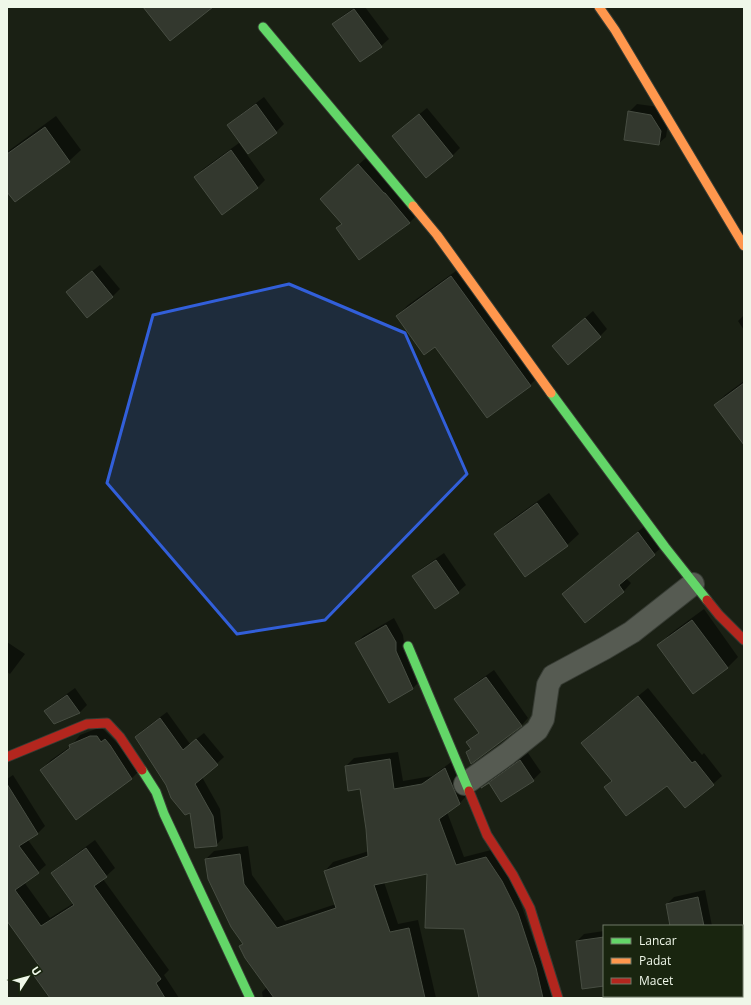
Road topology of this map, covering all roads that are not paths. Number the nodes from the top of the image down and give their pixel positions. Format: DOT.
graph roads {
  1 [pos="599,7"];
  2 [pos="263,27"];
  3 [pos="744,246"];
  4 [pos="693,584"];
  5 [pos="744,640"];
  6 [pos="408,646"];
  7 [pos="7,757"];
  8 [pos="465,784"];
  9 [pos="250,998"];
  10 [pos="558,998"];
  1 -- 3 [label="street"];
  2 -- 4 [label="street"];
  4 -- 5 [label="street"];
  4 -- 8 [label="street"];
  6 -- 8 [label="street"];
  7 -- 9 [label="street"];
  8 -- 10 [label="street"];
}
